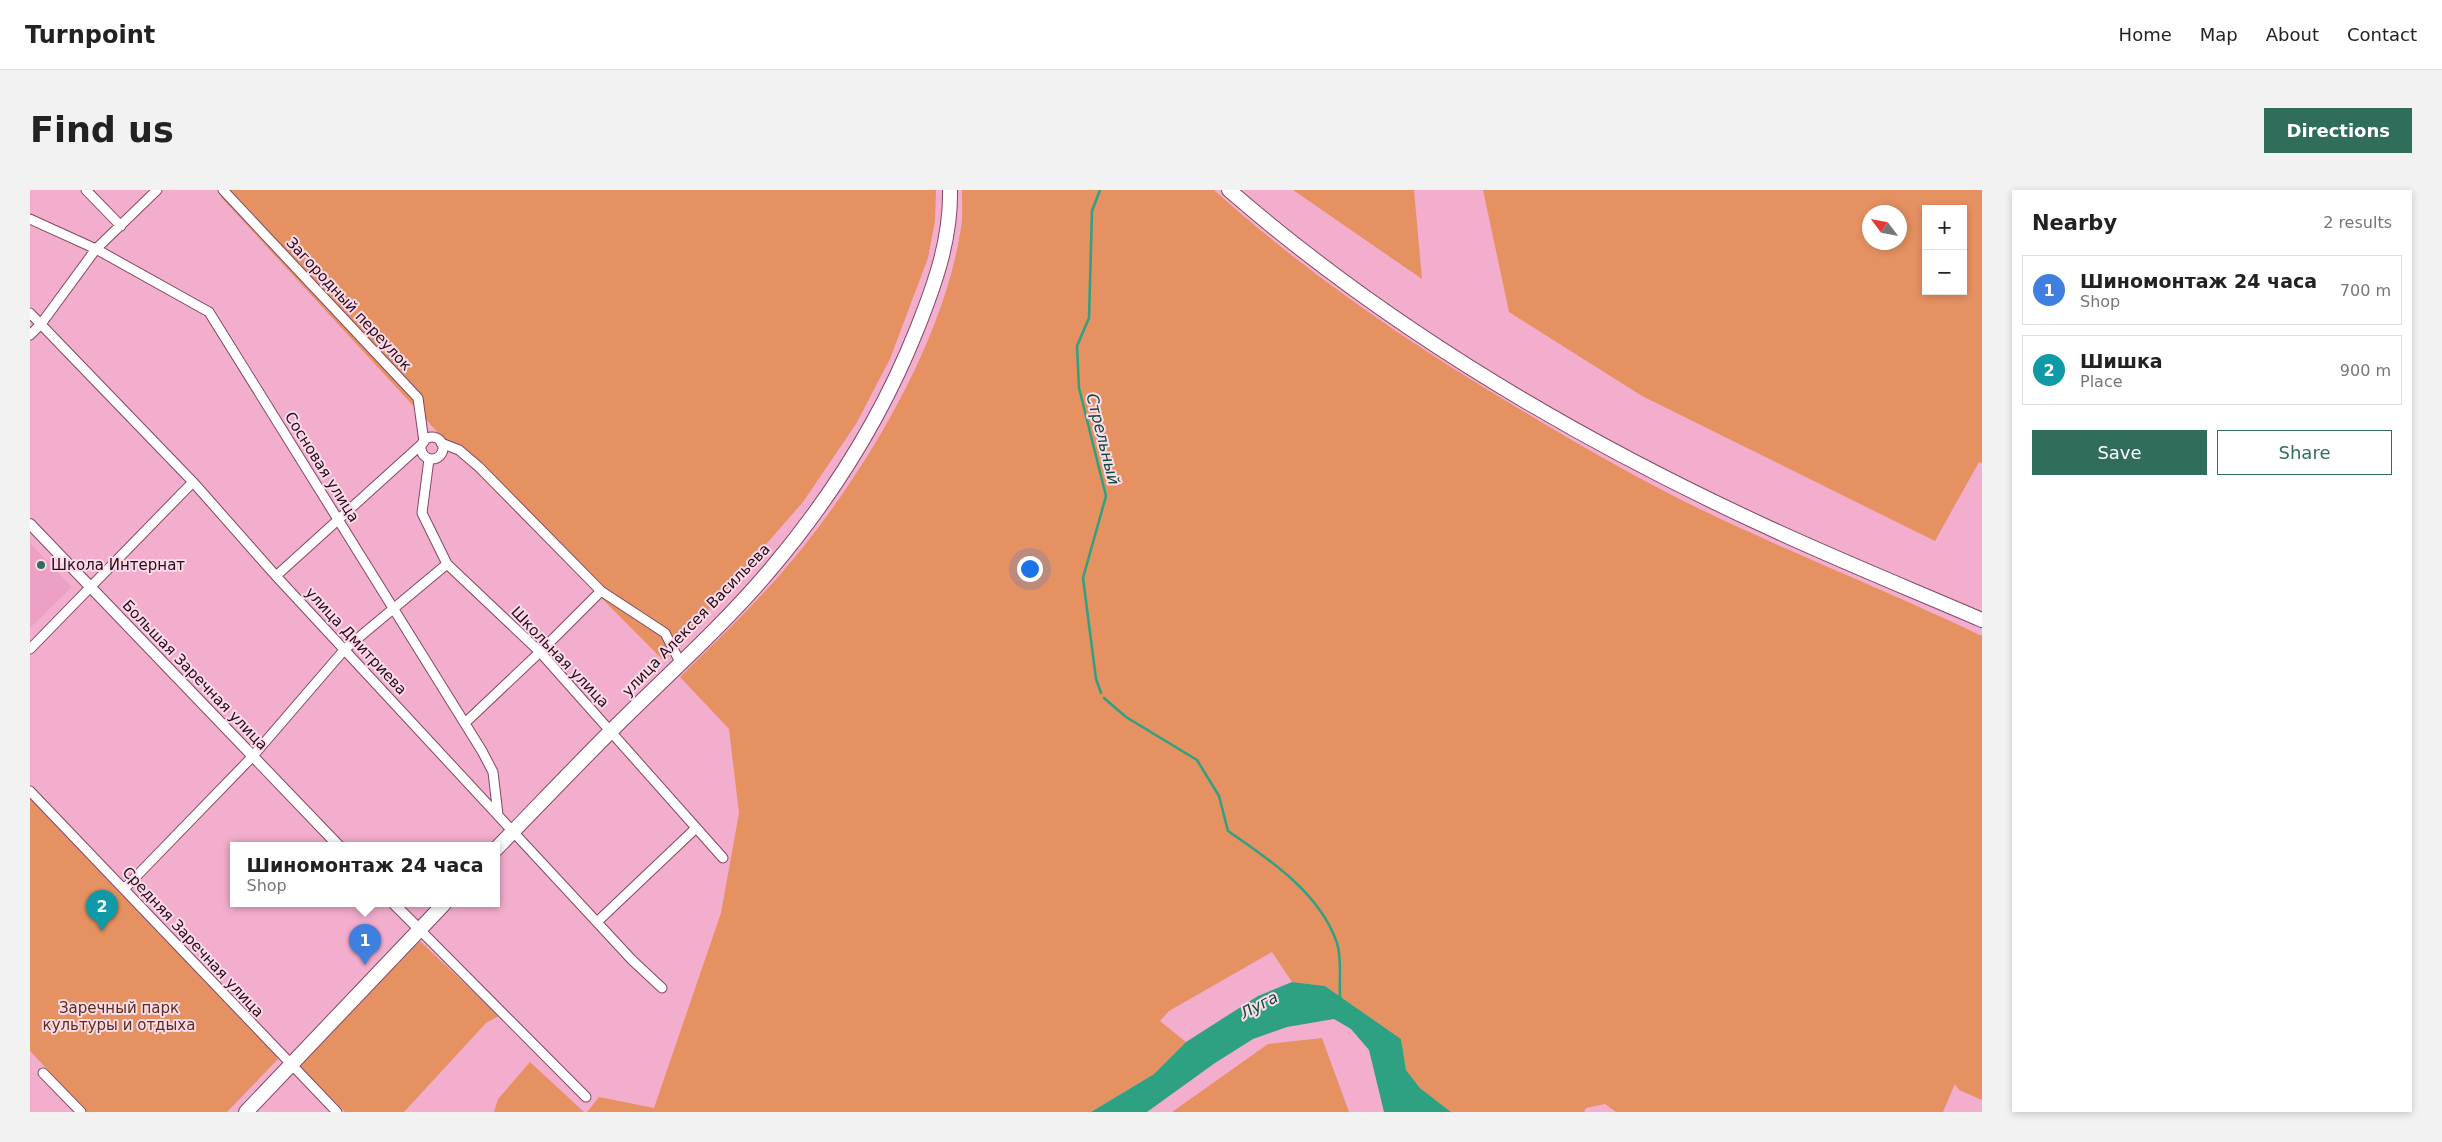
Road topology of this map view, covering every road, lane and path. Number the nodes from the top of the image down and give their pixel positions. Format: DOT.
graph roads {
  1 [pos="86,190"];
  2 [pos="157,190"];
  3 [pos="223,190"];
  4 [pos="950,190"];
  5 [pos="1229,190"];
  6 [pos="30,219"];
  7 [pos="121,226"];
  8 [pos="96,249"];
  9 [pos="30,313"];
  10 [pos="41,324"];
  11 [pos="30,335"];
  12 [pos="441,443"];
  13 [pos="421,445"];
  14 [pos="429,459"];
  15 [pos="193,482"];
  16 [pos="337,518"];
  17 [pos="30,524"];
  18 [pos="447,564"];
  19 [pos="276,576"];
  20 [pos="90,587"];
  21 [pos="601,591"];
  22 [pos="393,610"];
  23 [pos="1982,620"];
  24 [pos="30,649"];
  25 [pos="345,649"];
  26 [pos="540,652"];
  27 [pos="681,664"];
  28 [pos="465,723"];
  29 [pos="611,730"];
  30 [pos="252,757"];
  31 [pos="30,791"];
  32 [pos="498,815"];
  33 [pos="695,829"];
  34 [pos="513,831"];
  35 [pos="335,842"];
  36 [pos="500,845"];
  37 [pos="722,858"];
  38 [pos="124,889"];
  39 [pos="397,907"];
  40 [pos="441,907"];
  41 [pos="598,922"];
  42 [pos="420,930"];
  43 [pos="662,988"];
  44 [pos="290,1065"];
  45 [pos="43,1073"];
  46 [pos="586,1097"];
  47 [pos="82,1112"];
  48 [pos="246,1112"];
  49 [pos="337,1112"];
  1 -- 7 [label="street"];
  2 -- 7 [label="street"];
  3 -- 13 [label="street, Загородный переулок"];
  4 -- 27 [label="main road, улица Алексея Васильева"];
  5 -- 23 [label="main road"];
  6 -- 8 [label="street, Сосновая улица"];
  7 -- 8 [label="street"];
  8 -- 10 [label="street"];
  8 -- 16 [label="street, Сосновая улица"];
  9 -- 10 [label="street, улица Дмитриева"];
  10 -- 11 [label="street"];
  10 -- 15 [label="street, улица Дмитриева"];
  12 -- 13 [label="street"];
  12 -- 14 [label="street"];
  12 -- 21 [label="street"];
  13 -- 14 [label="street"];
  13 -- 16 [label="street"];
  14 -- 18 [label="street, Школьная улица"];
  15 -- 19 [label="street, улица Дмитриева"];
  15 -- 20 [label="street"];
  16 -- 19 [label="street"];
  16 -- 22 [label="street, Сосновая улица"];
  17 -- 20 [label="street, Большая Заречная улица"];
  18 -- 22 [label="street"];
  18 -- 26 [label="street, Школьная улица"];
  19 -- 25 [label="street, улица Дмитриева"];
  20 -- 24 [label="street"];
  20 -- 30 [label="street, Большая Заречная улица"];
  21 -- 26 [label="street"];
  21 -- 27 [label="street"];
  22 -- 25 [label="street"];
  22 -- 28 [label="street, Сосновая улица"];
  25 -- 30 [label="street"];
  25 -- 32 [label="street, улица Дмитриева"];
  26 -- 28 [label="street"];
  26 -- 29 [label="street, Школьная улица"];
  27 -- 29 [label="main road, улица Алексея Васильева"];
  28 -- 32 [label="street, Сосновая улица"];
  29 -- 33 [label="street, Школьная улица"];
  29 -- 34 [label="main road, улица Алексея Васильева"];
  30 -- 35 [label="street, Большая Заречная улица"];
  30 -- 38 [label="street"];
  31 -- 38 [label="street, Средняя Заречная улица"];
  32 -- 34 [label="street, улица Дмитриева"];
  33 -- 37 [label="street, Школьная улица"];
  33 -- 41 [label="street"];
  34 -- 36 [label="main road, улица Алексея Васильева"];
  34 -- 41 [label="street, улица Дмитриева"];
  38 -- 44 [label="street, Средняя Заречная улица"];
  39 -- 42 [label="street"];
  40 -- 42 [label="main road"];
  41 -- 43 [label="street, улица Дмитриева"];
  42 -- 44 [label="main road"];
  42 -- 46 [label="street"];
  44 -- 48 [label="main road"];
  44 -- 49 [label="street, Средняя Заречная улица"];
  45 -- 47 [label="street"];
}
